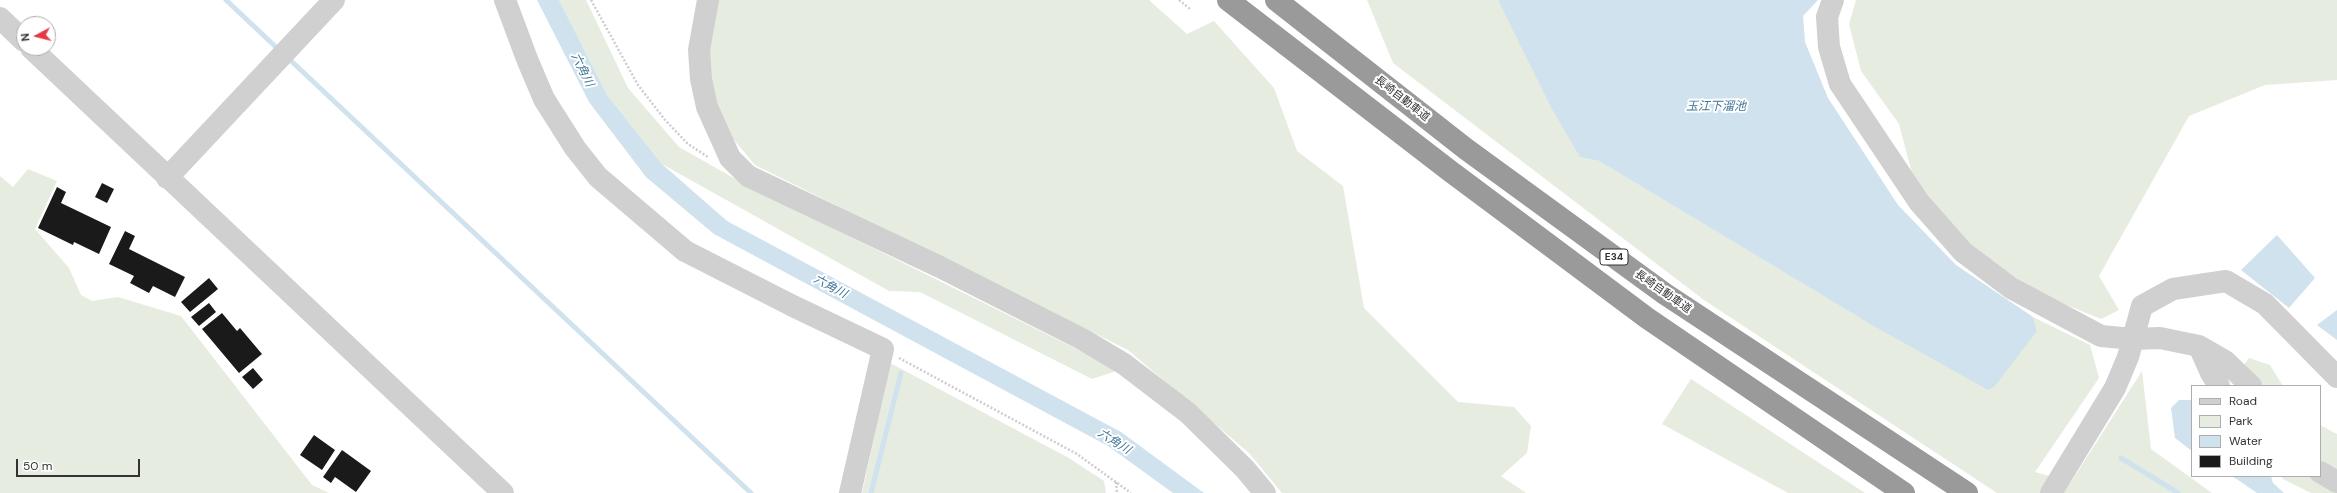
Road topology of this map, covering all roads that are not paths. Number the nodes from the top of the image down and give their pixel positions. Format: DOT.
graph roads {
  1 [pos="334,0"];
  2 [pos="505,0"];
  3 [pos="708,0"];
  4 [pos="1228,0"];
  5 [pos="1276,0"];
  6 [pos="1833,0"];
  7 [pos="0,18"];
  8 [pos="16,33"];
  9 [pos="39,56"];
  10 [pos="166,178"];
  11 [pos="2133,339"];
  12 [pos="2200,346"];
  13 [pos="2337,377"];
  14 [pos="2218,385"];
  15 [pos="2250,385"];
  16 [pos="2321,473"];
  17 [pos="2337,482"];
  18 [pos="503,493"];
  19 [pos="850,493"];
  20 [pos="1265,493"];
  21 [pos="1904,493"];
  22 [pos="1967,493"];
  23 [pos="2051,493"];
  1 -- 10 [label="street"];
  2 -- 19 [label="street"];
  3 -- 20 [label="street"];
  4 -- 21 [label="highway, E34"];
  5 -- 22 [label="highway, 長崎自動車道 / E34"];
  6 -- 11 [label="street"];
  7 -- 8 [label="street"];
  9 -- 10 [label="street"];
  10 -- 18 [label="street"];
  11 -- 12 [label="street"];
  11 -- 13 [label="street"];
  11 -- 23 [label="street"];
  12 -- 14 [label="street"];
  12 -- 15 [label="street"];
  16 -- 17 [label="street"];
}
